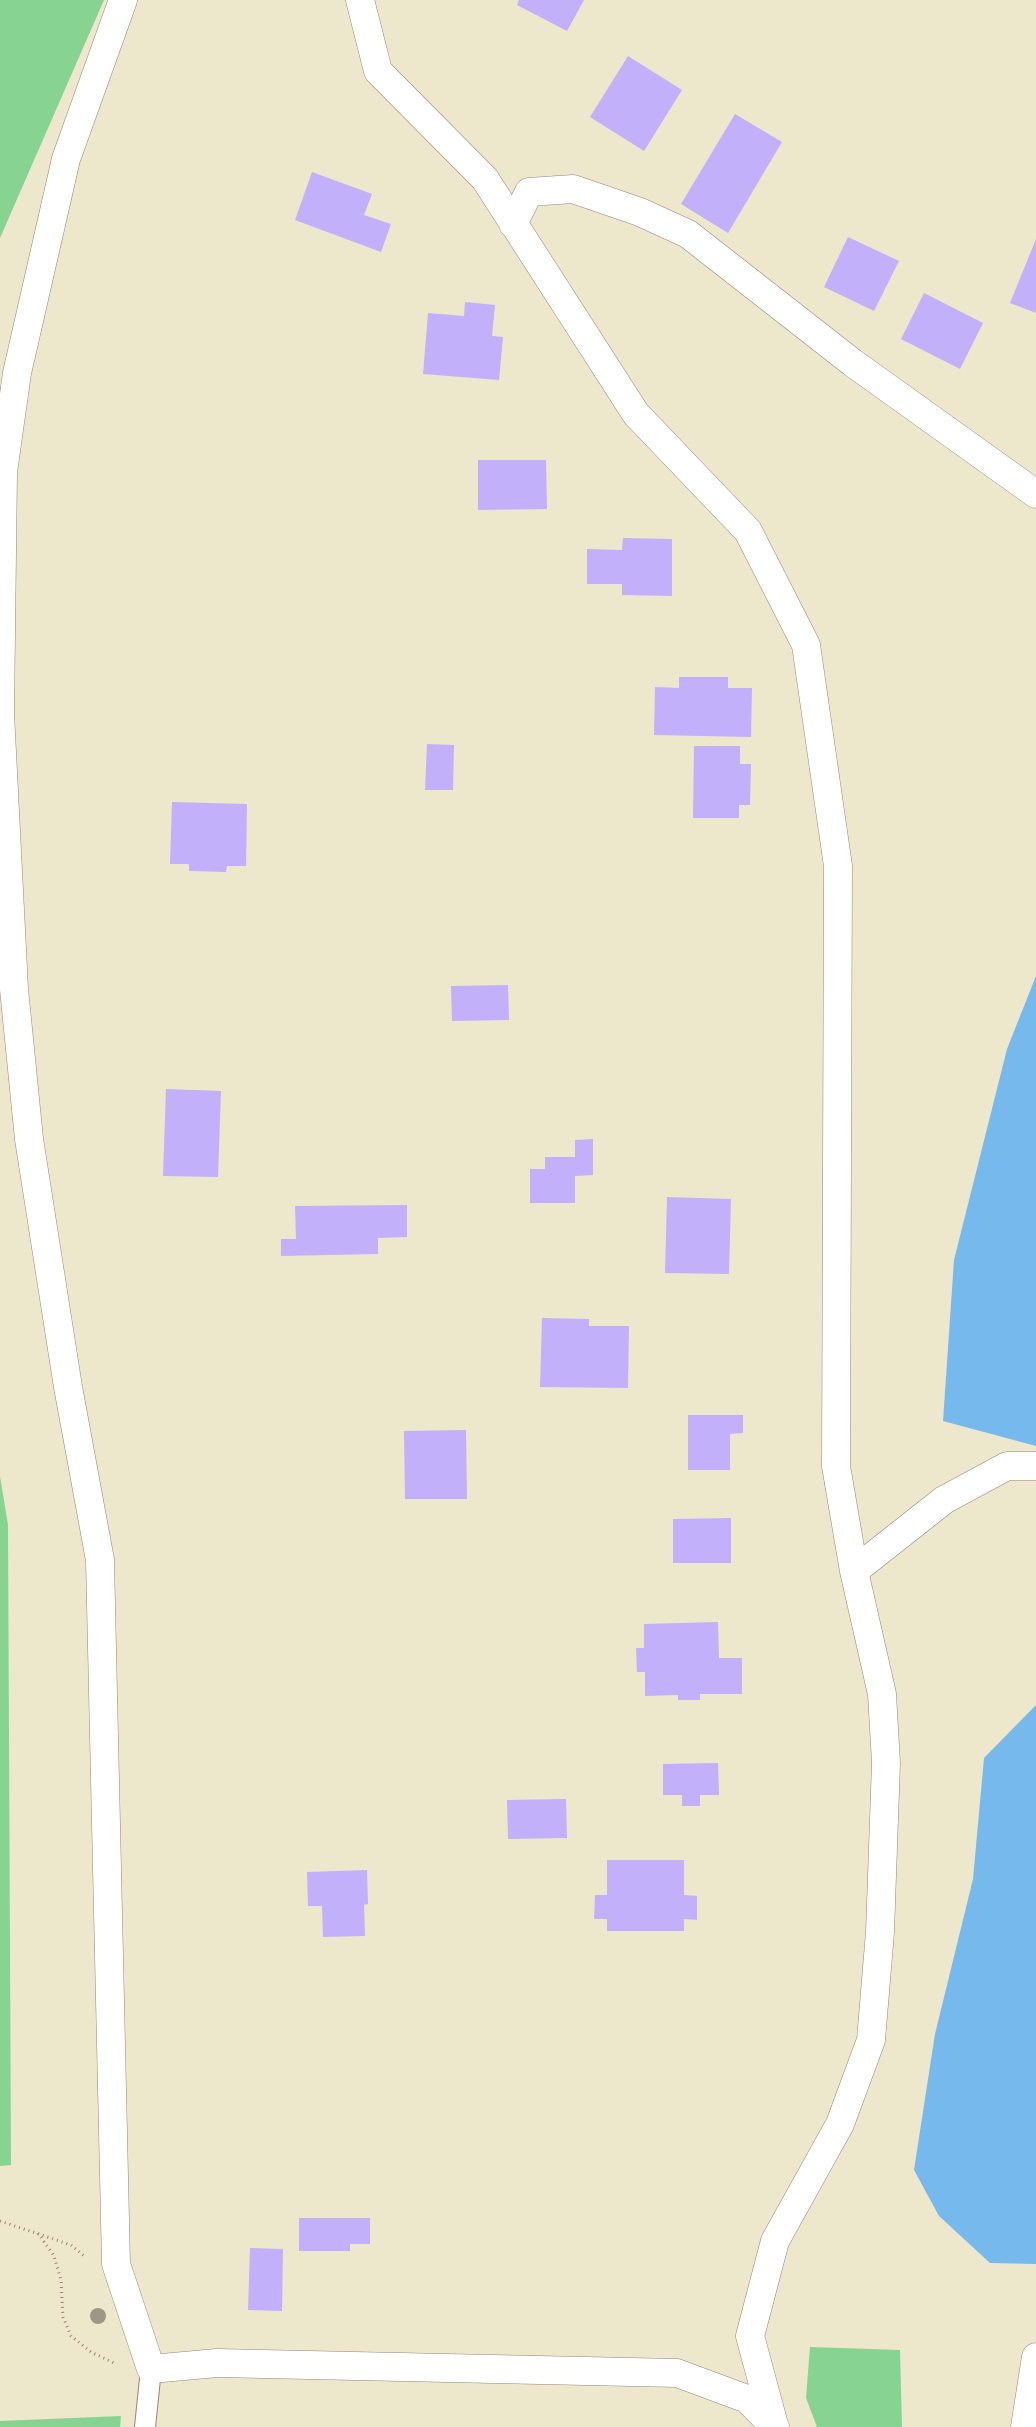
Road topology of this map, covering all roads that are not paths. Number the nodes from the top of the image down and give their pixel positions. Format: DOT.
graph roads {
  1 [pos="123,0"];
  2 [pos="360,0"];
  3 [pos="514,224"];
  4 [pos="1036,494"];
  5 [pos="1036,1466"];
  6 [pos="854,1572"];
  7 [pos="1036,2357"];
  8 [pos="151,2369"];
  9 [pos="145,2427"];
  10 [pos="774,2427"];
  11 [pos="1025,2427"];
  1 -- 8 [label="street"];
  2 -- 3 [label="street"];
  3 -- 4 [label="street"];
  3 -- 6 [label="street"];
  5 -- 6 [label="street"];
  6 -- 10 [label="street"];
  7 -- 11 [label="street"];
  8 -- 9 [label="lane"];
  8 -- 10 [label="street"];
}
